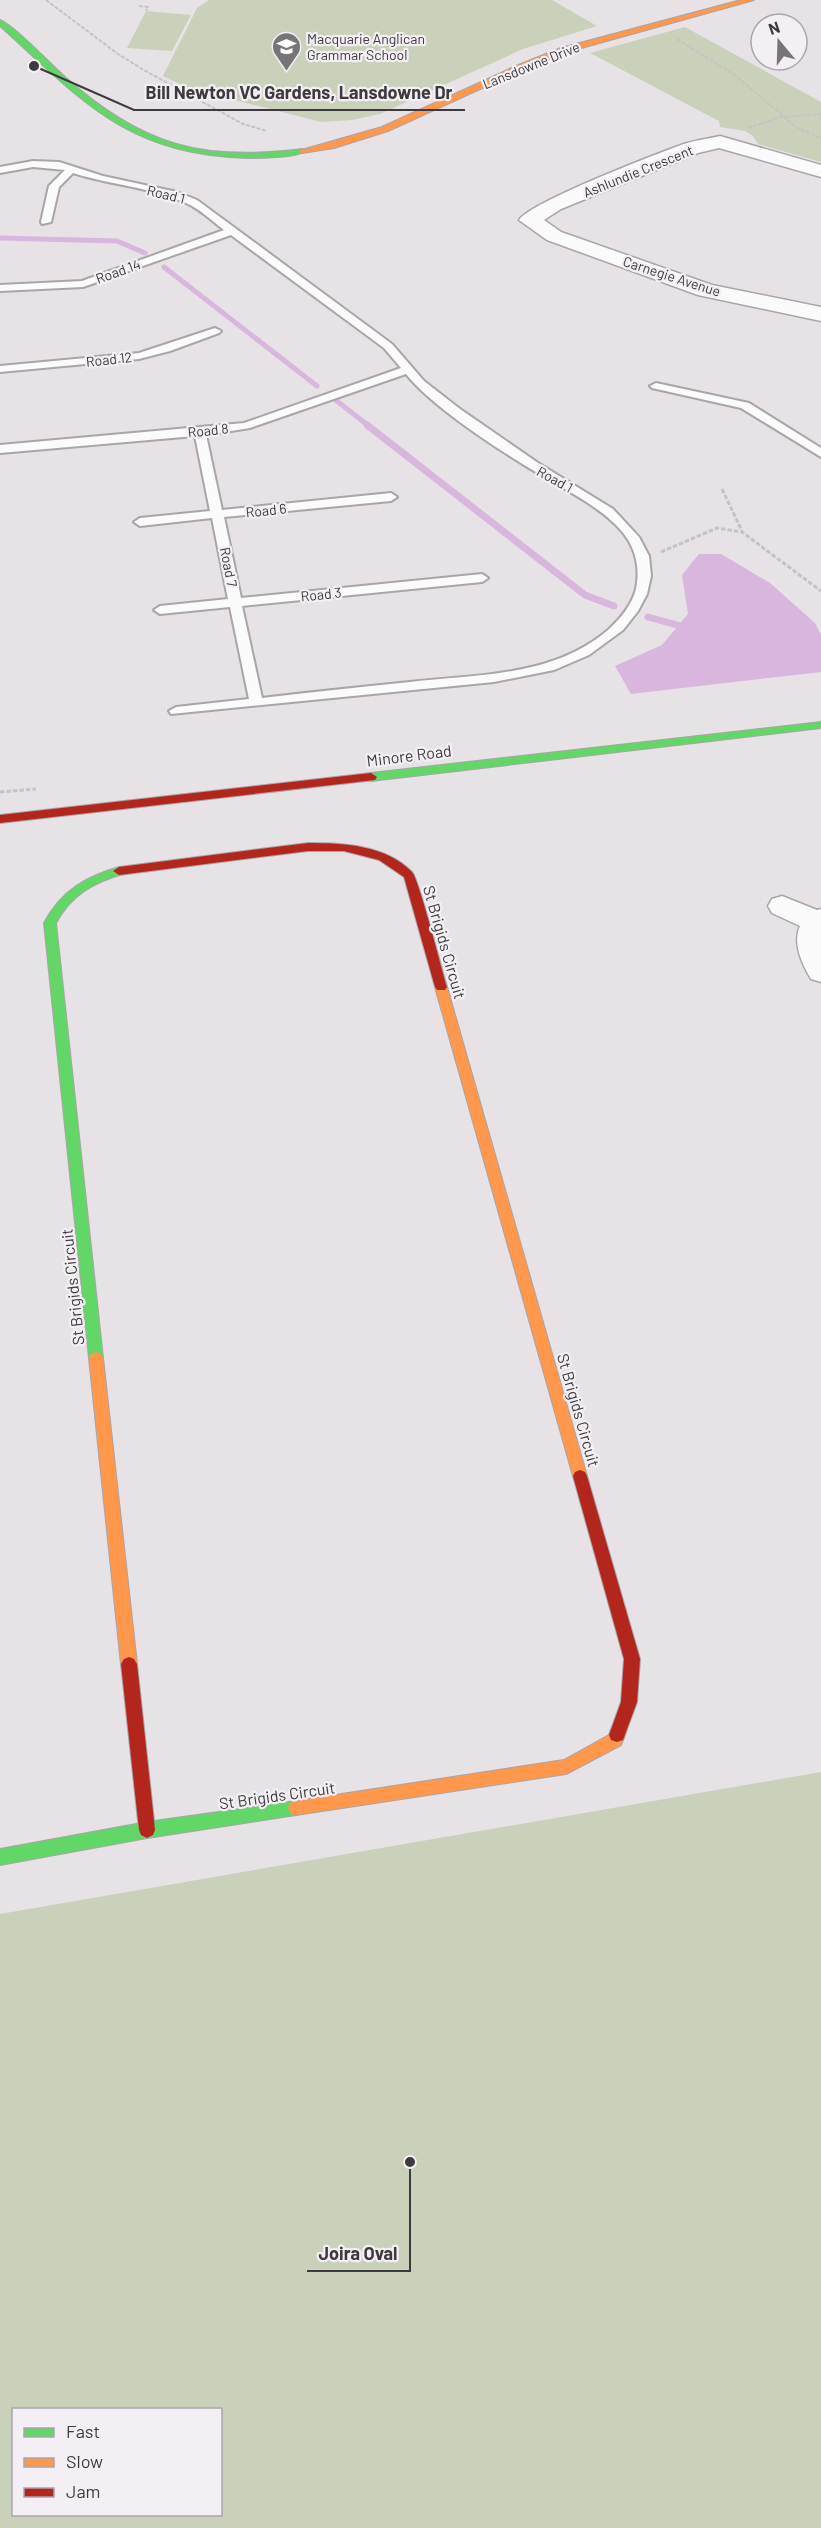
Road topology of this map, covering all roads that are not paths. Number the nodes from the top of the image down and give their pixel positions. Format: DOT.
graph roads {
  1 [pos="750,0"];
  2 [pos="0,22"];
  3 [pos="72,169"];
  4 [pos="0,170"];
  5 [pos="821,171"];
  6 [pos="529,220"];
  7 [pos="46,222"];
  8 [pos="232,231"];
  9 [pos="0,288"];
  10 [pos="821,314"];
  11 [pos="215,331"];
  12 [pos="0,369"];
  13 [pos="407,370"];
  14 [pos="656,386"];
  15 [pos="200,432"];
  16 [pos="796,435"];
  17 [pos="821,440"];
  18 [pos="0,449"];
  19 [pos="821,453"];
  20 [pos="391,497"];
  21 [pos="218,515"];
  22 [pos="140,522"];
  23 [pos="482,578"];
  24 [pos="236,602"];
  25 [pos="160,610"];
  26 [pos="256,702"];
  27 [pos="176,711"];
  28 [pos="821,724"];
  29 [pos="0,819"];
  30 [pos="782,906"];
  31 [pos="819,920"];
  32 [pos="821,972"];
  33 [pos="147,1830"];
  34 [pos="0,1857"];
  1 -- 2 [label="street, Lansdowne Drive"];
  3 -- 4 [label="lane, Road 1"];
  3 -- 7 [label="lane"];
  3 -- 8 [label="lane, Road 1"];
  5 -- 6 [label="street, Ashlundie Crescent"];
  6 -- 10 [label="street, Carnegie Avenue"];
  8 -- 9 [label="lane, Road 14"];
  8 -- 13 [label="lane, Road 1"];
  11 -- 12 [label="lane, Road 12"];
  13 -- 15 [label="lane, Road 8"];
  13 -- 26 [label="lane, Road 1"];
  14 -- 16 [label="lane"];
  15 -- 18 [label="lane, Road 8"];
  15 -- 21 [label="lane, Road 7"];
  16 -- 17 [label="lane"];
  16 -- 19 [label="lane"];
  20 -- 21 [label="lane, Road 6"];
  21 -- 22 [label="lane, Road 6"];
  21 -- 24 [label="lane, Road 7"];
  23 -- 24 [label="lane, Road 3"];
  24 -- 25 [label="lane, Road 3"];
  24 -- 26 [label="lane, Road 7"];
  26 -- 27 [label="lane"];
  28 -- 29 [label="street, Minore Road"];
  30 -- 31 [label="street"];
  31 -- 32 [label="street"];
  33 -- 33 [label="street, St Brigids Circuit"];
  33 -- 34 [label="street, St Brigids Circuit"];
}
